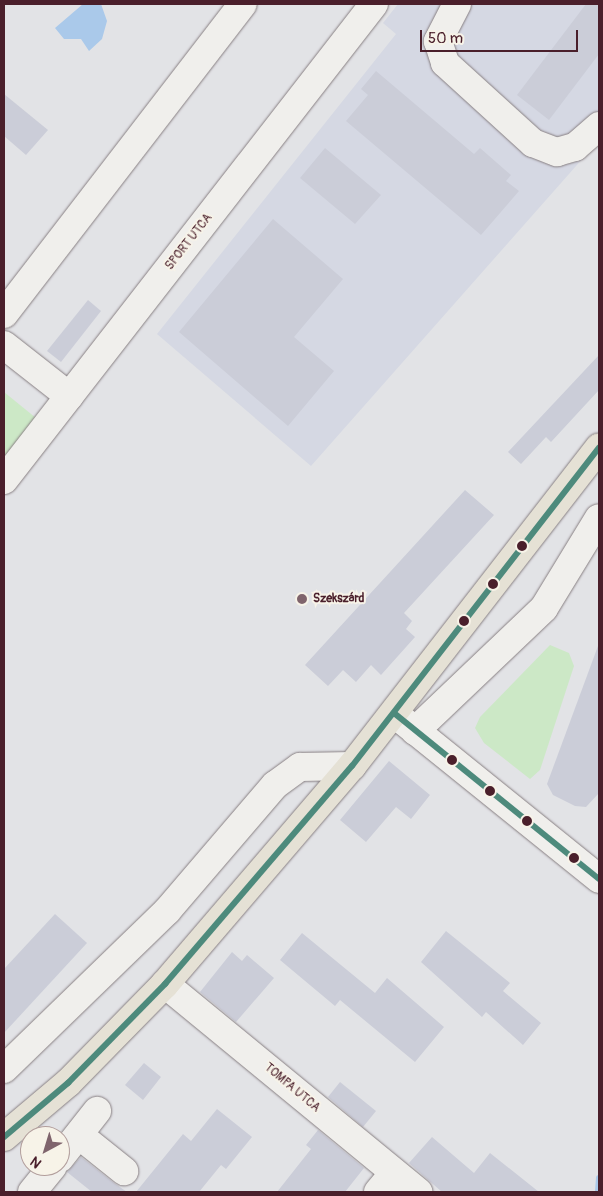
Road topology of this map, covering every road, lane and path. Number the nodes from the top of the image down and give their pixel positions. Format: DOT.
graph roads {
  1 [pos="243,4"];
  2 [pos="374,4"];
  3 [pos="457,4"];
  4 [pos="599,126"];
  5 [pos="4,314"];
  6 [pos="4,345"];
  7 [pos="69,396"];
  8 [pos="599,447"];
  9 [pos="4,480"];
  10 [pos="599,518"];
  11 [pos="394,713"];
  12 [pos="415,730"];
  13 [pos="352,766"];
  14 [pos="597,873"];
  15 [pos="165,984"];
  16 [pos="4,1069"];
  17 [pos="97,1111"];
  18 [pos="79,1135"];
  19 [pos="4,1136"];
  20 [pos="70,1146"];
  21 [pos="124,1171"];
  22 [pos="45,1176"];
  23 [pos="386,1182"];
  24 [pos="32,1192"];
  25 [pos="418,1192"];
  1 -- 5 [label="street"];
  2 -- 7 [label="street, SPORT UTCA"];
  3 -- 4 [label="street"];
  6 -- 7 [label="street"];
  7 -- 9 [label="street, SPORT UTCA"];
  8 -- 11 [label="main road"];
  10 -- 12 [label="street"];
  11 -- 12 [label="street"];
  11 -- 13 [label="main road"];
  12 -- 14 [label="street"];
  13 -- 15 [label="main road"];
  13 -- 16 [label="street"];
  15 -- 19 [label="main road"];
  15 -- 23 [label="street, TOMPA UTCA"];
  17 -- 18 [label="street"];
  18 -- 20 [label="street"];
  18 -- 21 [label="street"];
  22 -- 24 [label="street"];
  23 -- 25 [label="street, TOMPA UTCA"];
}
